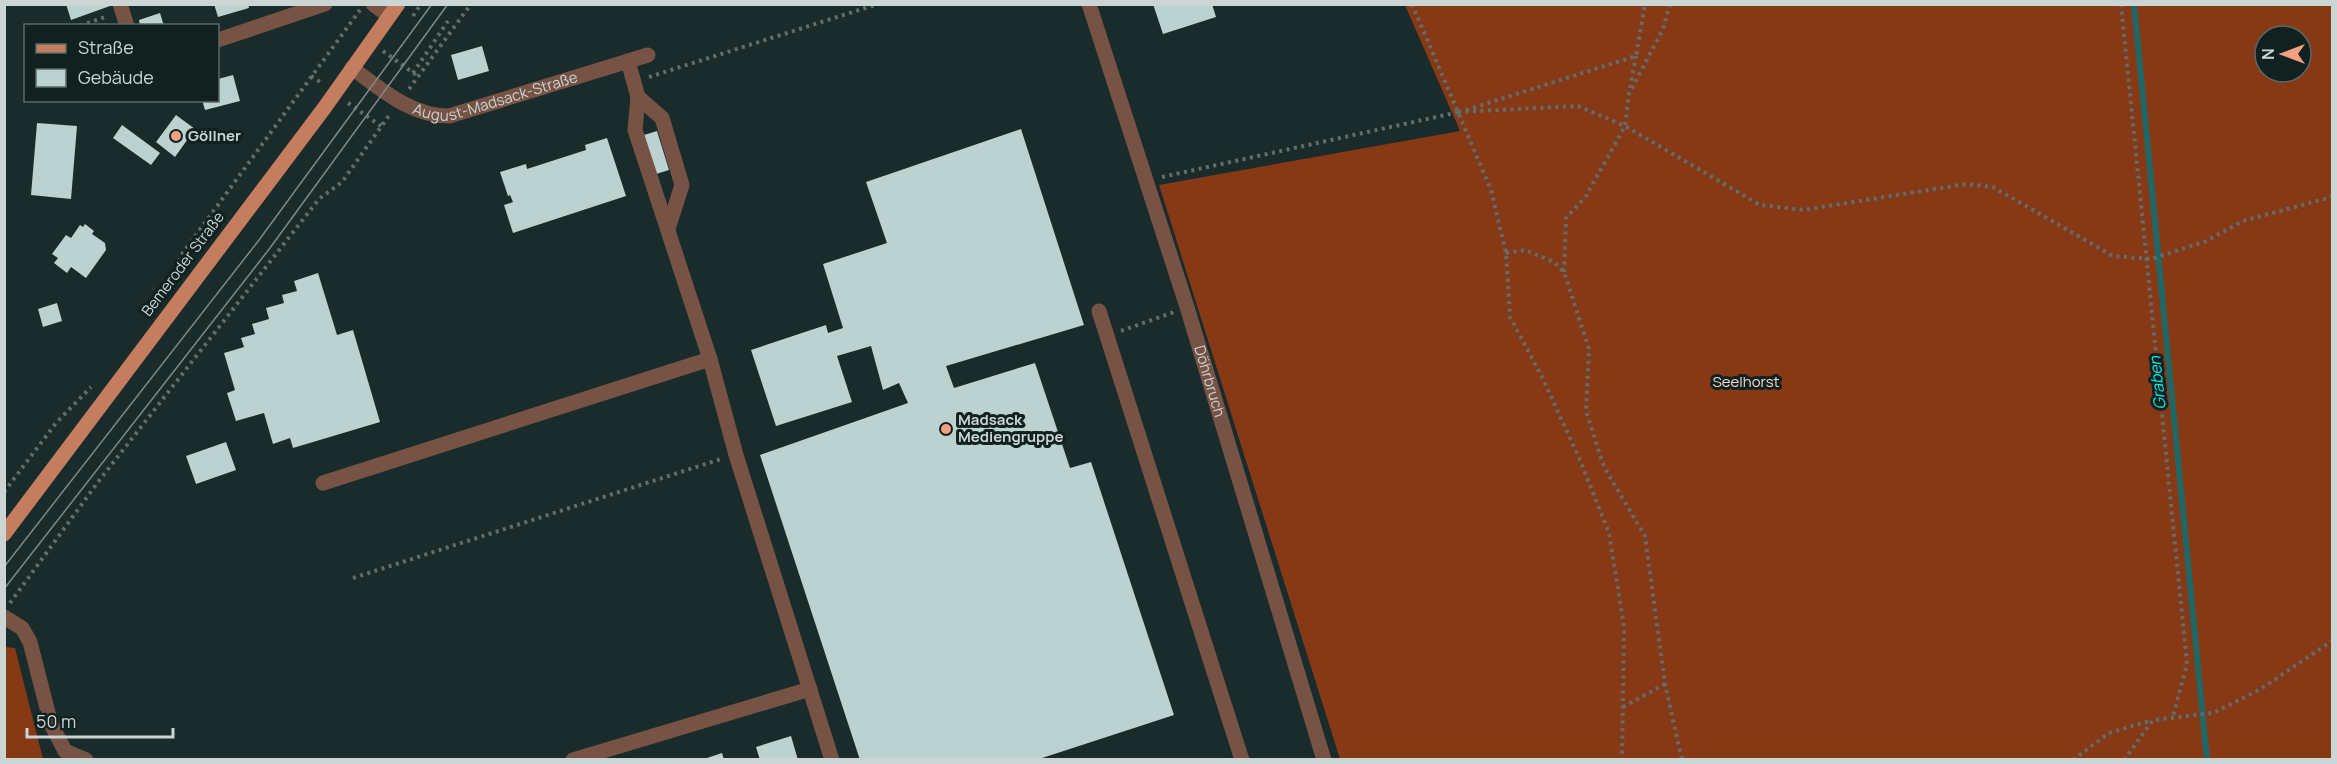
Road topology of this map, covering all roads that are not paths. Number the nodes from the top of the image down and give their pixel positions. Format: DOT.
graph roads {
  1 [pos="325,4"];
  2 [pos="373,4"];
  3 [pos="1089,4"];
  4 [pos="393,10"];
  5 [pos="219,40"];
  6 [pos="648,55"];
  7 [pos="628,62"];
  8 [pos="352,68"];
  9 [pos="636,89"];
  10 [pos="668,229"];
  11 [pos="1099,311"];
  12 [pos="710,359"];
  13 [pos="323,483"];
  14 [pos="4,534"];
  15 [pos="4,617"];
  16 [pos="810,689"];
  17 [pos="86,759"];
  18 [pos="573,759"];
  19 [pos="832,759"];
  20 [pos="1242,759"];
  21 [pos="1324,759"];
  1 -- 5 [label="street"];
  2 -- 4 [label="street, Bemeroder Straße"];
  3 -- 21 [label="street, Döhrbruch"];
  4 -- 8 [label="main road, Bemeroder Straße"];
  6 -- 7 [label="street, August-Madsack-Straße"];
  7 -- 8 [label="street, August-Madsack-Straße"];
  7 -- 9 [label="street"];
  8 -- 14 [label="main road, Bemeroder Straße"];
  9 -- 10 [label="street"];
  9 -- 10 [label="street"];
  10 -- 12 [label="street"];
  11 -- 20 [label="street"];
  12 -- 13 [label="street"];
  12 -- 16 [label="street"];
  15 -- 17 [label="street"];
  16 -- 18 [label="street"];
  16 -- 19 [label="street"];
}
